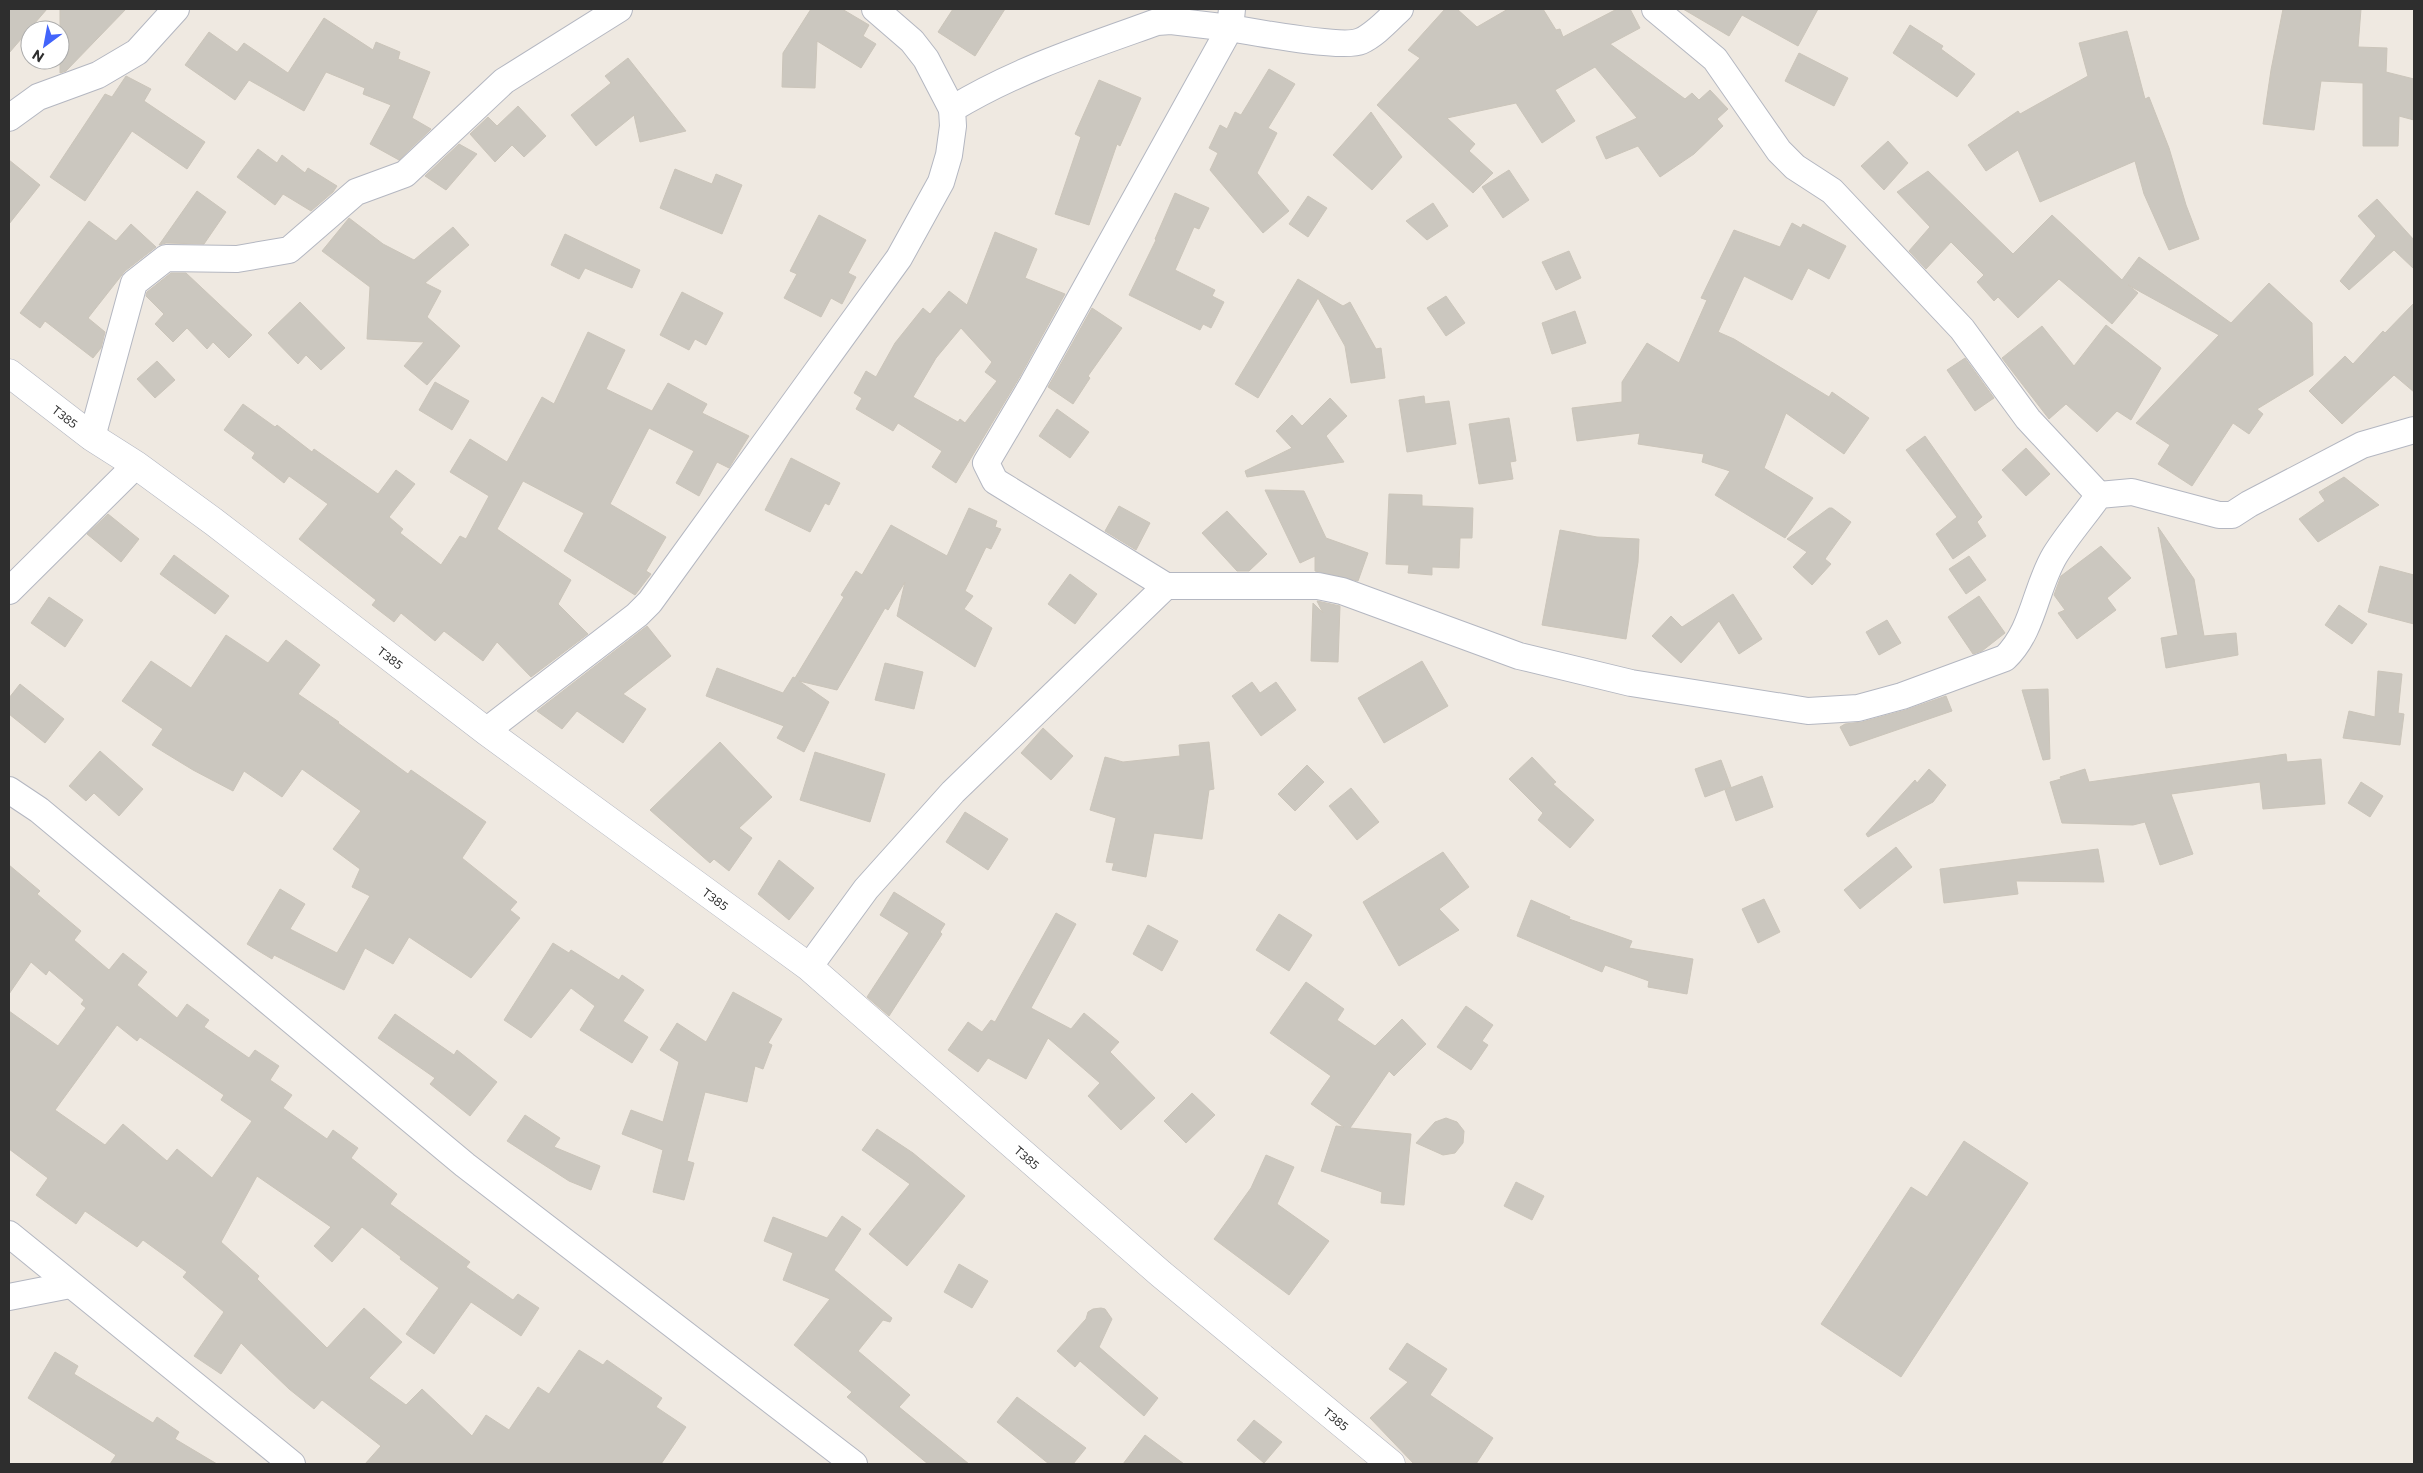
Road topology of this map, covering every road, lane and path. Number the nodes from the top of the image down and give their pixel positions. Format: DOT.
graph roads {
  1 [pos="176,9"];
  2 [pos="619,9"];
  3 [pos="875,9"];
  4 [pos="1400,9"];
  5 [pos="1655,9"];
  6 [pos="1231,18"];
  7 [pos="952,109"];
  8 [pos="9,118"];
  9 [pos="9,373"];
  10 [pos="2414,430"];
  11 [pos="92,436"];
  12 [pos="136,465"];
  13 [pos="2099,495"];
  14 [pos="1166,586"];
  15 [pos="9,591"];
  16 [pos="486,731"];
  17 [pos="9,790"];
  18 [pos="809,967"];
  19 [pos="9,1234"];
  20 [pos="70,1285"];
  21 [pos="9,1297"];
  22 [pos="292,1464"];
  23 [pos="854,1464"];
  24 [pos="1391,1464"];
  1 -- 8 [label="street"];
  2 -- 11 [label="street"];
  3 -- 7 [label="street"];
  4 -- 6 [label="street"];
  5 -- 13 [label="street"];
  6 -- 7 [label="street"];
  6 -- 14 [label="street"];
  7 -- 16 [label="street"];
  9 -- 11 [label="street, T385 / T385"];
  10 -- 13 [label="street"];
  11 -- 12 [label="street, T385 / T385"];
  12 -- 15 [label="street"];
  12 -- 16 [label="street, T385 / T385"];
  13 -- 14 [label="street"];
  14 -- 18 [label="street"];
  16 -- 18 [label="street, T385 / T385"];
  17 -- 23 [label="street"];
  18 -- 24 [label="street, T385 / T385"];
  19 -- 20 [label="street"];
  20 -- 21 [label="street"];
  20 -- 22 [label="street"];
}
